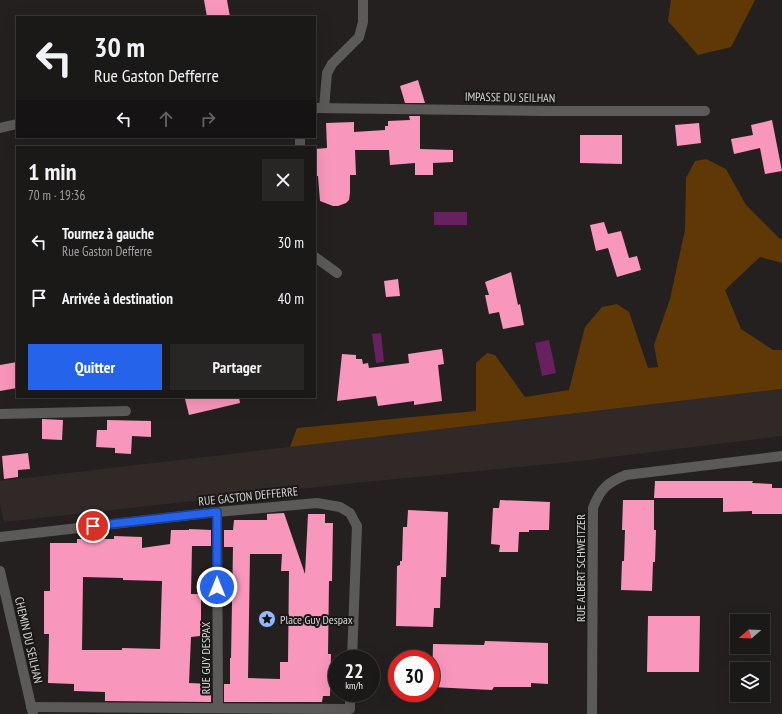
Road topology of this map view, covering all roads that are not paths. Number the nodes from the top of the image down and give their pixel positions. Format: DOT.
graph roads {
  1 [pos="363,0"];
  2 [pos="319,108"];
  3 [pos="705,111"];
  4 [pos="16,124"];
  5 [pos="0,128"];
  6 [pos="316,258"];
  7 [pos="337,273"];
  8 [pos="126,411"];
  9 [pos="0,414"];
  10 [pos="782,456"];
  11 [pos="217,512"];
  12 [pos="0,537"];
  13 [pos="0,571"];
  14 [pos="352,650"];
  15 [pos="350,702"];
  16 [pos="218,708"];
  17 [pos="32,710"];
  18 [pos="592,714"];
  1 -- 2 [label="street"];
  2 -- 3 [label="street, IMPASSE DU SEILHAN"];
  4 -- 5 [label="street"];
  6 -- 7 [label="street"];
  8 -- 9 [label="street"];
  10 -- 18 [label="street, RUE ALBERT SCHWEITZER"];
  11 -- 12 [label="street, RUE GASTON DEFFERRE"];
  11 -- 14 [label="street, RUE GASTON DEFFERRE"];
  11 -- 16 [label="street, RUE GUY DESPAX"];
  13 -- 17 [label="street, CHEMIN DU SEILHAN"];
  15 -- 16 [label="street"];
  16 -- 17 [label="street"];
}
